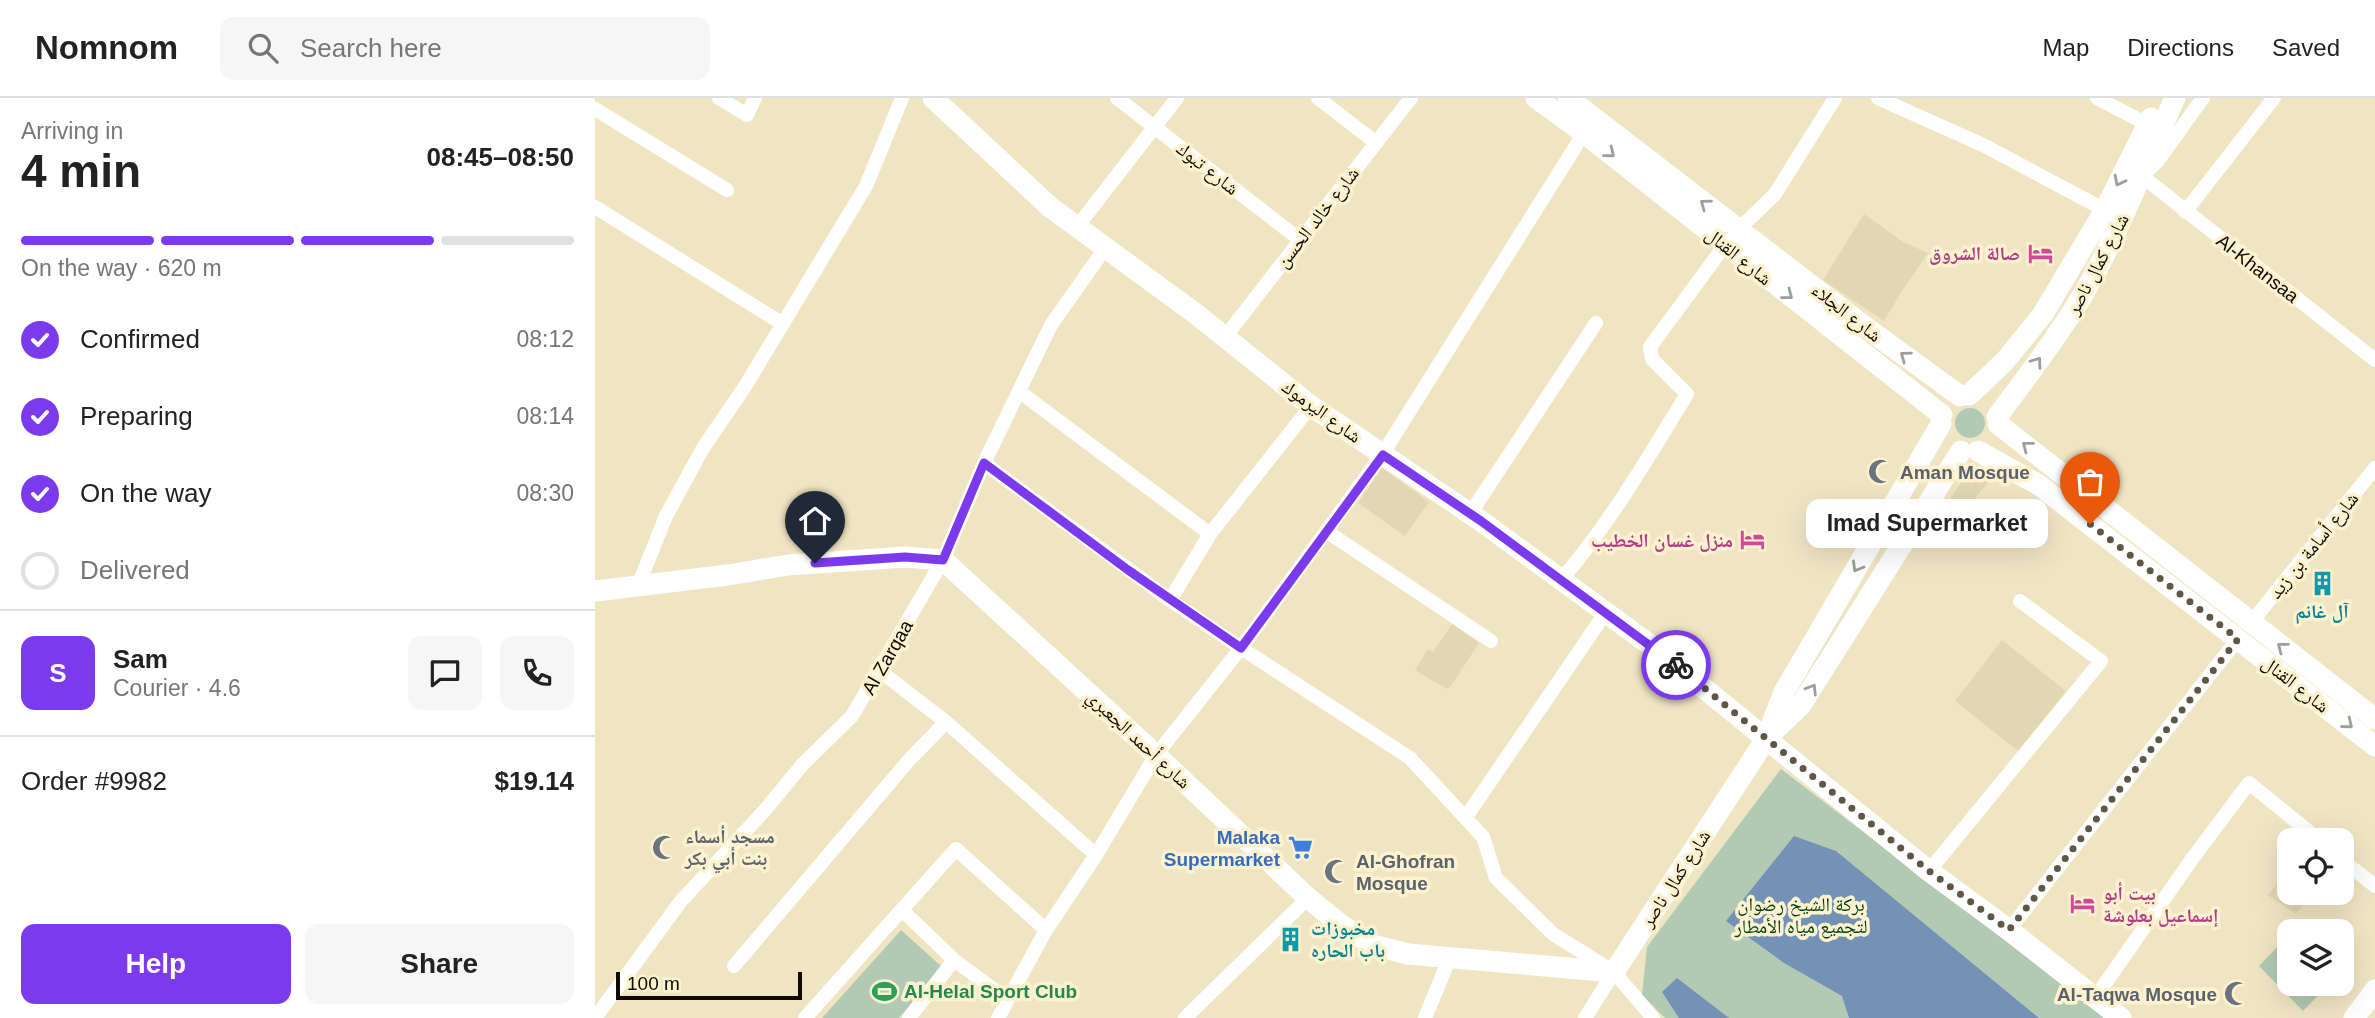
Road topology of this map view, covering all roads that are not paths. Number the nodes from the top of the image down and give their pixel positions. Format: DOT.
graph roads {
  1 [pos="719,98"];
  2 [pos="755,98"];
  3 [pos="902,98"];
  4 [pos="933,98"];
  5 [pos="1117,98"];
  6 [pos="1177,98"];
  7 [pos="1318,98"];
  8 [pos="1411,98"];
  9 [pos="1536,98"];
  10 [pos="1568,98"];
  11 [pos="1835,98"];
  12 [pos="1878,98"];
  13 [pos="2097,98"];
  14 [pos="2160,98"];
  15 [pos="2175,98"];
  16 [pos="2203,98"];
  17 [pos="2274,98"];
  18 [pos="595,109"];
  19 [pos="2148,125"];
  20 [pos="1155,126"];
  21 [pos="1584,133"];
  22 [pos="1375,142"];
  23 [pos="2142,176"];
  24 [pos="727,190"];
  25 [pos="595,207"];
  26 [pos="2105,209"];
  27 [pos="2185,212"];
  28 [pos="1077,227"];
  29 [pos="1732,237"];
  30 [pos="1299,239"];
  31 [pos="1106,247"];
  32 [pos="1596,323"];
  33 [pos="783,324"];
  34 [pos="1225,337"];
  35 [pos="2375,360"];
  36 [pos="1020,392"];
  37 [pos="1965,396"];
  38 [pos="1311,406"];
  39 [pos="1941,419"];
  40 [pos="1997,421"];
  41 [pos="1969,451"];
  42 [pos="1383,455"];
  43 [pos="984,463"];
  44 [pos="2375,468"];
  45 [pos="1470,514"];
  46 [pos="1326,531"];
  47 [pos="1210,534"];
  48 [pos="943,560"];
  49 [pos="1561,580"];
  50 [pos="638,586"];
  51 [pos="595,591"];
  52 [pos="1170,600"];
  53 [pos="2020,601"];
  54 [pos="1606,612"];
  55 [pos="2244,631"];
  56 [pos="1491,641"];
  57 [pos="1241,648"];
  58 [pos="880,671"];
  59 [pos="2375,719"];
  60 [pos="946,722"];
  61 [pos="1766,739"];
  62 [pos="2375,746"];
  63 [pos="1156,755"];
  64 [pos="1466,817"];
  65 [pos="2304,828"];
  66 [pos="1096,855"];
  67 [pos="2354,869"];
  68 [pos="1929,871"];
  69 [pos="2375,886"];
  70 [pos="1308,898"];
  71 [pos="902,910"];
  72 [pos="1046,930"];
  73 [pos="2009,930"];
  74 [pos="1450,957"];
  75 [pos="954,960"];
  76 [pos="734,966"];
  77 [pos="1614,972"];
  78 [pos="2375,990"];
  79 [pos="2095,998"];
  80 [pos="1008,1000"];
  81 [pos="595,1018"];
  82 [pos="804,1018"];
  83 [pos="909,1018"];
  84 [pos="998,1018"];
  85 [pos="1185,1018"];
  86 [pos="1425,1018"];
  87 [pos="1585,1018"];
  88 [pos="1653,1018"];
  89 [pos="2121,1018"];
  90 [pos="2354,1018"];
  1 -- 2 [label="street"];
  3 -- 33 [label="street"];
  4 -- 28 [label="street, شارع اليرموك"];
  5 -- 20 [label="street, شارع تبوك"];
  6 -- 20 [label="street"];
  7 -- 22 [label="street"];
  8 -- 22 [label="street, شارع خالد الحسن"];
  9 -- 21 [label="street, شارع القنال"];
  29 -- 10 [label="street, شارع الجلاء, one-way"];
  11 -- 29 [label="street"];
  12 -- 26 [label="street"];
  13 -- 19 [label="street"];
  14 -- 19 [label="street, شارع كمال ناصر"];
  15 -- 23 [label="street, شارع كمال ناصر"];
  16 -- 23 [label="street"];
  17 -- 27 [label="street"];
  18 -- 24 [label="street"];
  19 -- 26 [label="street, شارع كمال ناصر, one-way"];
  20 -- 28 [label="street"];
  20 -- 30 [label="street, شارع تبوك"];
  21 -- 29 [label="street, شارع القنال, one-way"];
  21 -- 42 [label="street"];
  22 -- 30 [label="street, شارع خالد الحسن"];
  23 -- 27 [label="street, Al-Khansaa"];
  40 -- 23 [label="street, شارع كمال ناصر, one-way"];
  25 -- 33 [label="street"];
  26 -- 37 [label="street, شارع كمال ناصر"];
  27 -- 35 [label="street, Al-Khansaa"];
  28 -- 31 [label="street, شارع اليرموك"];
  37 -- 29 [label="street, شارع الجلاء, one-way"];
  29 -- 39 [label="street, شارع القنال, one-way"];
  29 -- 49 [label="street"];
  30 -- 34 [label="street, شارع خالد الحسن"];
  31 -- 34 [label="street, شارع اليرموك"];
  31 -- 36 [label="street, Al Zarqaa"];
  32 -- 45 [label="street"];
  33 -- 50 [label="street"];
  34 -- 38 [label="street, شارع اليرموك"];
  36 -- 43 [label="street, Al Zarqaa"];
  36 -- 47 [label="street"];
  37 -- 39 [label="street"];
  37 -- 40 [label="street"];
  38 -- 42 [label="street, شارع اليرموك"];
  38 -- 47 [label="street"];
  39 -- 41 [label="street"];
  39 -- 61 [label="street, شارع كمال ناصر, one-way"];
  40 -- 41 [label="street"];
  55 -- 40 [label="street, شارع القنال, one-way"];
  41 -- 55 [label="street, شارع القنال"];
  61 -- 41 [label="street, شارع كمال ناصر, one-way"];
  42 -- 45 [label="street, شارع اليرموك"];
  42 -- 46 [label="street"];
  43 -- 48 [label="street, Al Zarqaa"];
  43 -- 52 [label="street"];
  44 -- 55 [label="street, شارع أسامة بن زيد"];
  45 -- 49 [label="street, شارع اليرموك"];
  46 -- 56 [label="street"];
  46 -- 57 [label="street"];
  47 -- 52 [label="street"];
  48 -- 50 [label="street"];
  48 -- 58 [label="street, Al Zarqaa"];
  48 -- 63 [label="street, شارع أحمد الجعبري"];
  49 -- 54 [label="street, شارع اليرموك"];
  50 -- 51 [label="street"];
  52 -- 57 [label="street"];
  53 -- 68 [label="street"];
  54 -- 61 [label="street, شارع اليرموك"];
  54 -- 64 [label="street"];
  59 -- 55 [label="street, شارع القنال, one-way"];
  55 -- 62 [label="street, شارع القنال, one-way"];
  55 -- 73 [label="street, شارع أسامة بن زيد"];
  57 -- 63 [label="street"];
  57 -- 64 [label="street"];
  58 -- 60 [label="street"];
  58 -- 81 [label="street, Al Zarqaa"];
  60 -- 66 [label="street"];
  60 -- 76 [label="street"];
  61 -- 68 [label="street, شارع اليرموك"];
  61 -- 77 [label="street, شارع كمال ناصر"];
  63 -- 66 [label="street"];
  63 -- 70 [label="street, شارع أحمد الجعبري"];
  64 -- 77 [label="street"];
  65 -- 79 [label="street"];
  66 -- 72 [label="street"];
  67 -- 69 [label="street"];
  68 -- 73 [label="street, شارع اليرموك"];
  70 -- 74 [label="street, شارع أحمد الجعبري"];
  70 -- 85 [label="street"];
  71 -- 72 [label="street"];
  71 -- 75 [label="street"];
  71 -- 82 [label="street"];
  72 -- 80 [label="street"];
  73 -- 79 [label="street, شارع اليرموك"];
  74 -- 77 [label="street, شارع أحمد الجعبري"];
  74 -- 86 [label="street"];
  75 -- 80 [label="street"];
  75 -- 83 [label="street"];
  77 -- 87 [label="street, شارع كمال ناصر"];
  77 -- 88 [label="street"];
  78 -- 90 [label="street"];
  79 -- 89 [label="street, شارع اليرموك"];
  80 -- 84 [label="street"];
}
